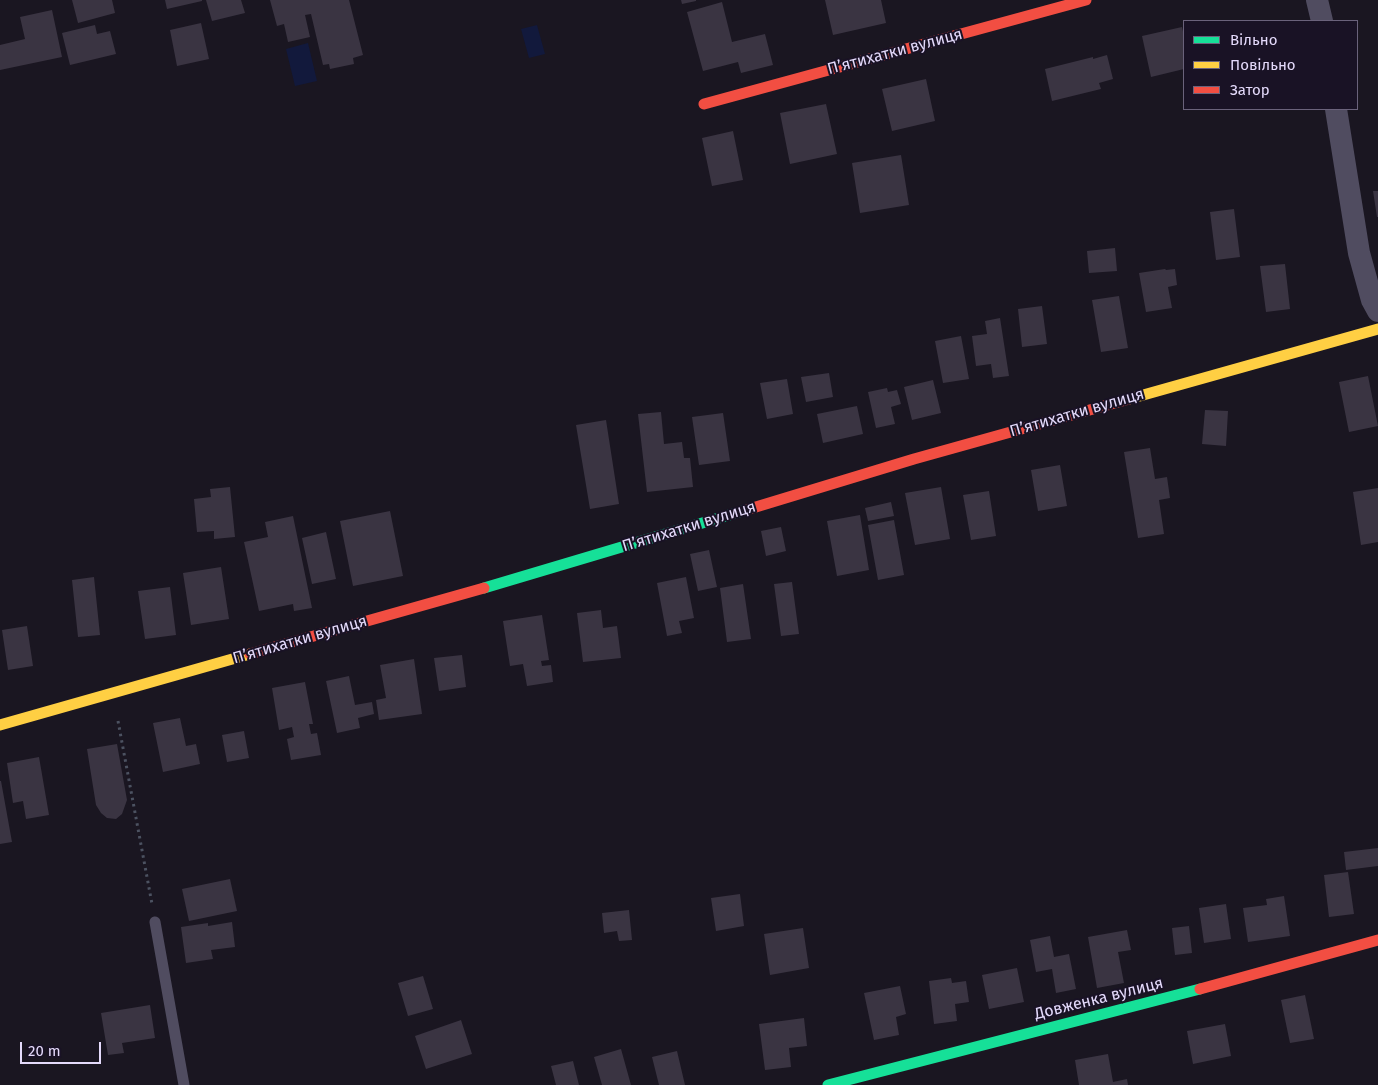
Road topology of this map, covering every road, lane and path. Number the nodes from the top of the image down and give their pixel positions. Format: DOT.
graph roads {
  1 [pos="1086,0"];
  2 [pos="1317,0"];
  3 [pos="1322,20"];
  4 [pos="704,104"];
  5 [pos="1336,110"];
  6 [pos="1378,311"];
  7 [pos="1378,329"];
  8 [pos="113,693"];
  9 [pos="0,725"];
  10 [pos="155,922"];
  11 [pos="1378,940"];
  12 [pos="184,1085"];
  13 [pos="828,1085"];
  1 -- 4 [label="street, Пʼятихатки вулиця"];
  2 -- 3 [label="street"];
  5 -- 6 [label="street"];
  7 -- 8 [label="street, Пʼятихатки вулиця"];
  8 -- 9 [label="street, Пʼятихатки вулиця"];
  8 -- 10 [label="path"];
  10 -- 12 [label="lane"];
  11 -- 13 [label="street, Довженка вулиця"];
}
